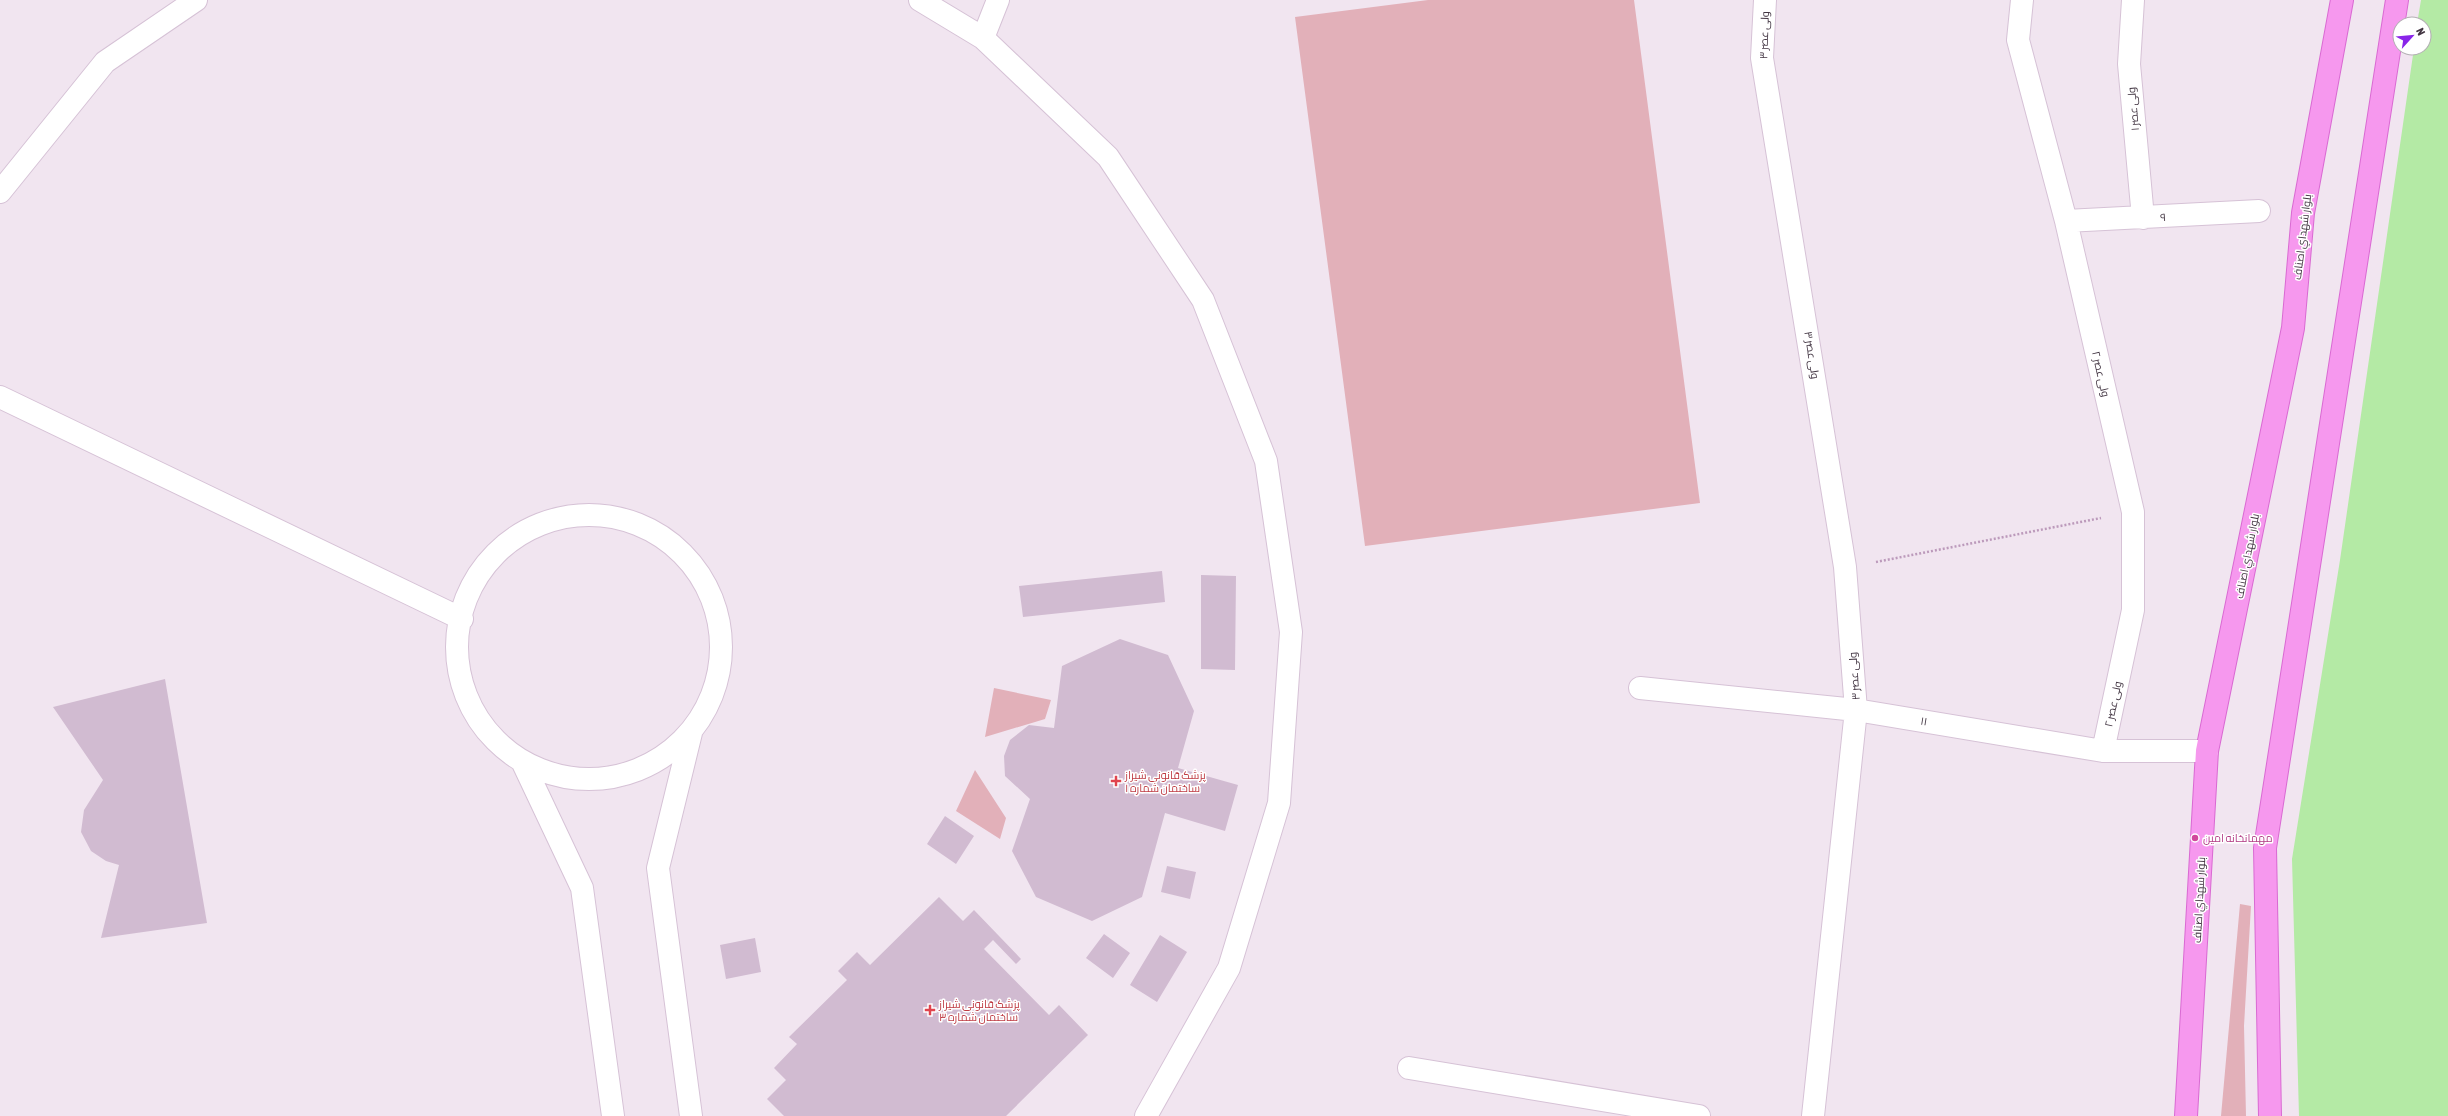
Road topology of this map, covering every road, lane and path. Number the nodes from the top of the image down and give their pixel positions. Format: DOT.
graph roads {
  1 [pos="196,0"];
  2 [pos="920,0"];
  3 [pos="998,0"];
  4 [pos="1765,0"];
  5 [pos="2022,0"];
  6 [pos="2133,0"];
  7 [pos="2342,0"];
  8 [pos="2397,0"];
  9 [pos="983,38"];
  10 [pos="0,192"];
  11 [pos="2259,211"];
  12 [pos="2142,218"];
  13 [pos="2066,221"];
  14 [pos="0,397"];
  15 [pos="2133,512"];
  16 [pos="1845,568"];
  17 [pos="462,619"];
  18 [pos="1640,688"];
  19 [pos="1856,710"];
  20 [pos="691,733"];
  21 [pos="2103,751"];
  22 [pos="2207,751"];
  23 [pos="522,761"];
  24 [pos="1409,1068"];
  25 [pos="613,1116"];
  26 [pos="691,1116"];
  27 [pos="1146,1116"];
  28 [pos="1699,1116"];
  29 [pos="1813,1116"];
  30 [pos="2186,1116"];
  31 [pos="2270,1116"];
  1 -- 10 [label="street"];
  2 -- 9 [label="street"];
  3 -- 9 [label="street"];
  4 -- 16 [label="street, ولی عصر ۳"];
  5 -- 13 [label="street, ولی عصر ۲"];
  6 -- 12 [label="street, ولی عصر ۱"];
  7 -- 22 [label="main road, بلوار شهداي اصناف"];
  8 -- 31 [label="main road"];
  9 -- 27 [label="street"];
  11 -- 12 [label="street, ۹"];
  12 -- 13 [label="street, ۹"];
  13 -- 15 [label="street, ولی عصر ۲"];
  14 -- 17 [label="street"];
  15 -- 16 [label="path"];
  15 -- 21 [label="street, ولی عصر ۲"];
  16 -- 19 [label="street, ولی عصر ۳"];
  17 -- 20 [label="street"];
  17 -- 23 [label="street"];
  18 -- 19 [label="street, ۱۱"];
  19 -- 21 [label="street, ۱۱"];
  19 -- 29 [label="street, ولی عصر ۳"];
  20 -- 23 [label="street"];
  20 -- 26 [label="street"];
  21 -- 22 [label="street, ۱۱"];
  22 -- 30 [label="main road, بلوار شهداي اصناف"];
  23 -- 25 [label="street"];
  24 -- 28 [label="street"];
}
